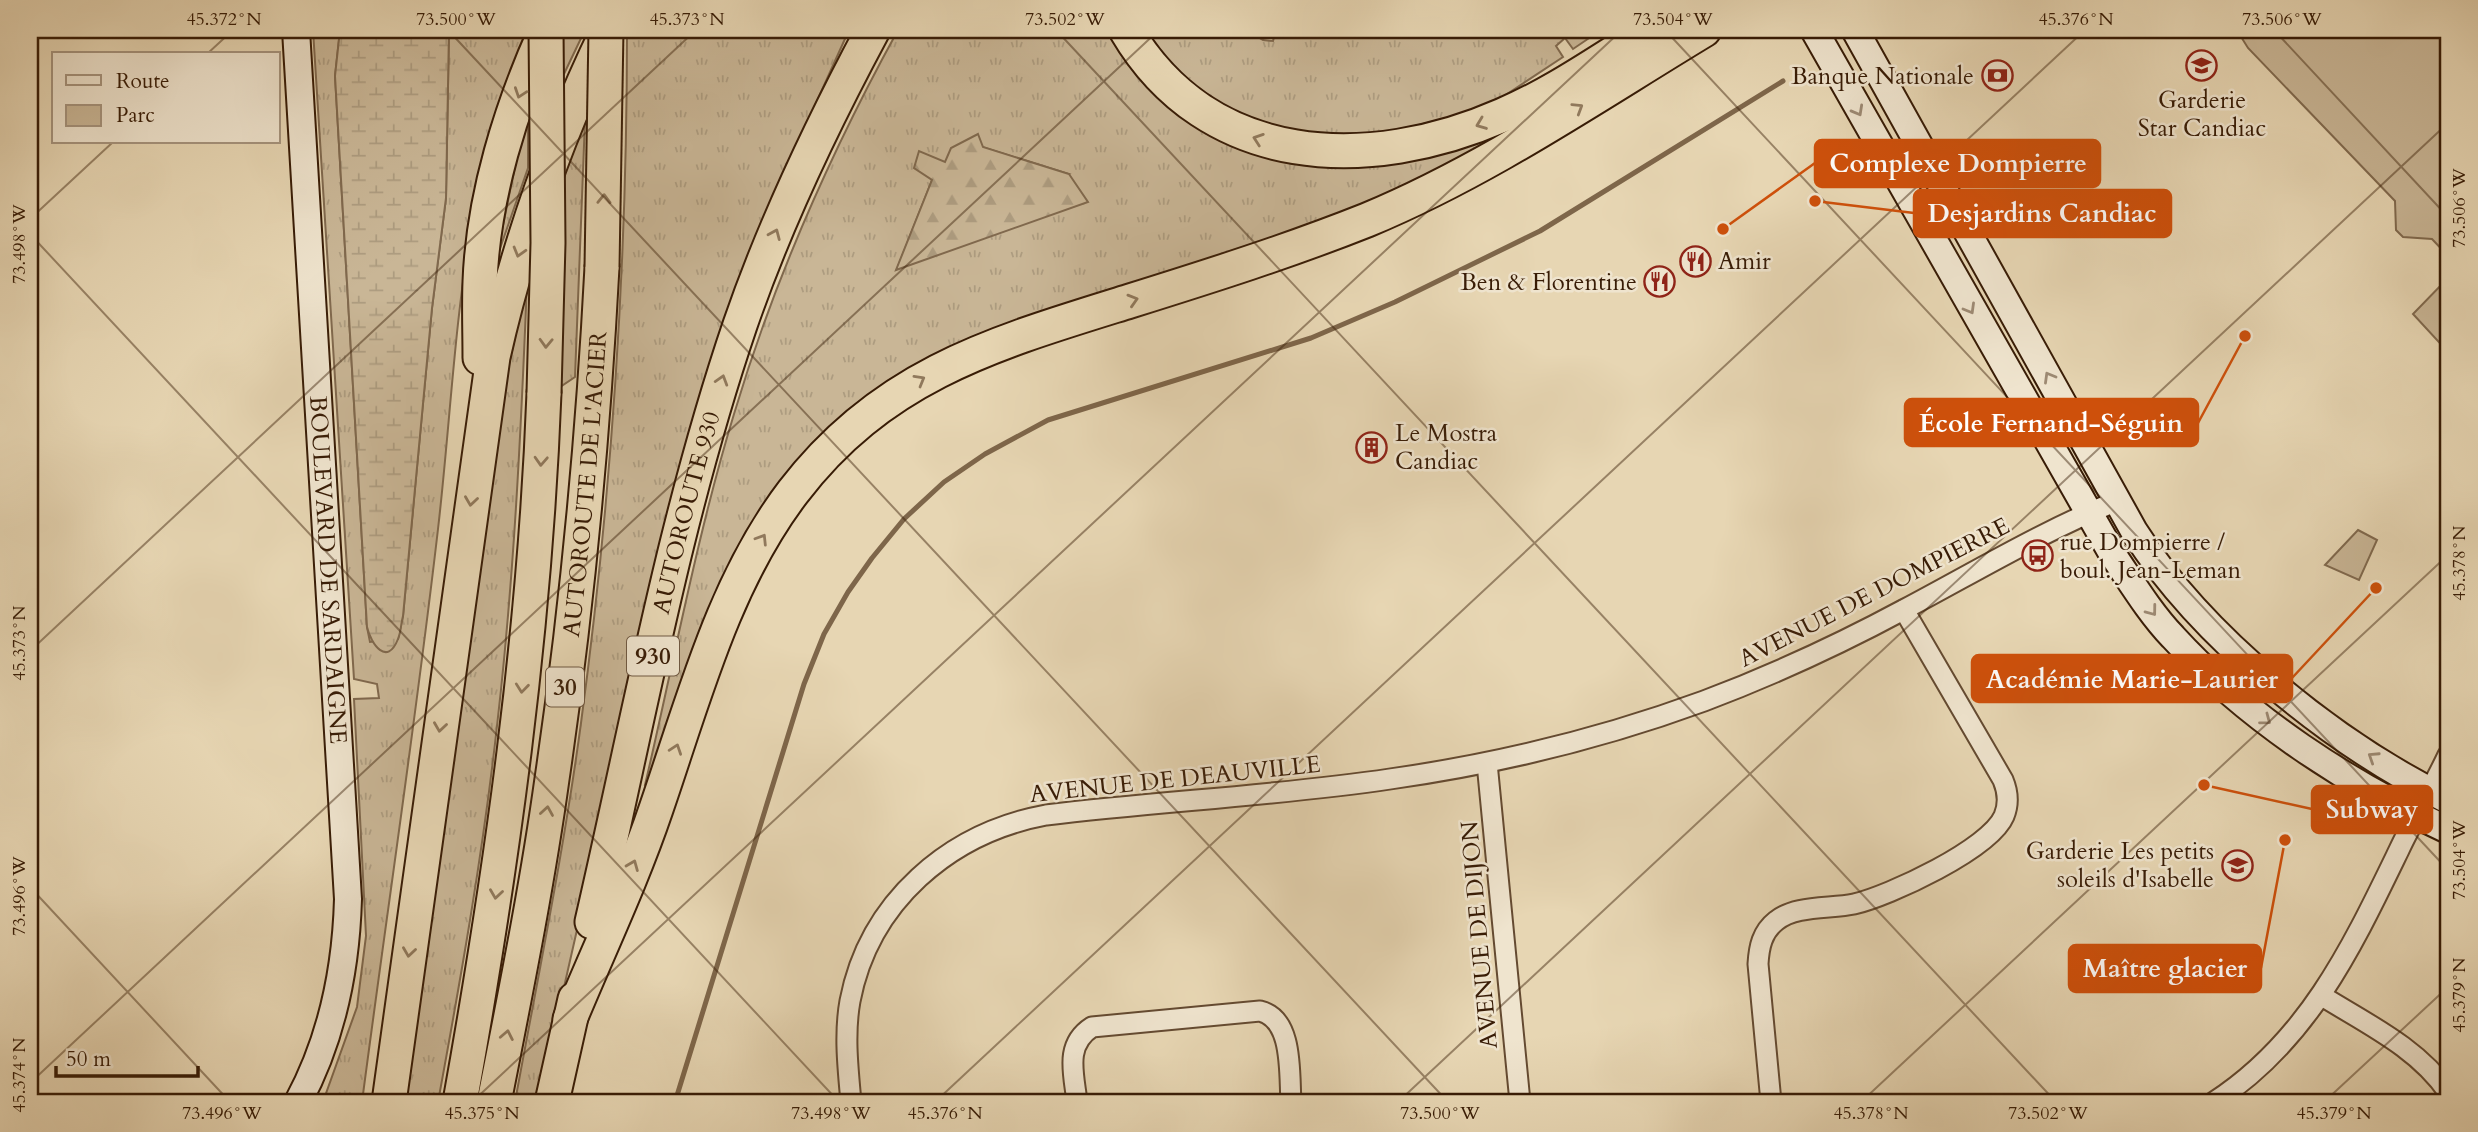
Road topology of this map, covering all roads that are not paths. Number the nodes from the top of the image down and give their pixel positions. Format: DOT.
graph roads {
  1 [pos="296,30"];
  2 [pos="546,30"];
  3 [pos="607,30"];
  4 [pos="873,30"];
  5 [pos="1126,30"];
  6 [pos="1650,30"];
  7 [pos="1704,30"];
  8 [pos="1814,30"];
  9 [pos="1855,30"];
  10 [pos="480,433"];
  11 [pos="2117,501"];
  12 [pos="2088,513"];
  13 [pos="1904,610"];
  14 [pos="2448,755"];
  15 [pos="1487,763"];
  16 [pos="2433,802"];
  17 [pos="2448,830"];
  18 [pos="2322,996"];
  19 [pos="570,1018"];
  20 [pos="2448,1092"];
  21 [pos="298,1102"];
  22 [pos="389,1102"];
  23 [pos="460,1102"];
  24 [pos="494,1102"];
  25 [pos="552,1102"];
  26 [pos="851,1102"];
  27 [pos="1077,1102"];
  28 [pos="1291,1102"];
  29 [pos="1520,1102"];
  30 [pos="1772,1102"];
  31 [pos="2214,1102"];
  1 -- 21 [label="street, BOULEVARD DE SARDAIGNE"];
  2 -- 10 [label="highway, one-way"];
  2 -- 23 [label="highway, AUTOROUTE DE L'ACIER / 30, one-way, bridge"];
  3 -- 10 [label="highway, one-way"];
  24 -- 3 [label="highway, AUTOROUTE DE L'ACIER / 30, one-way, bridge"];
  19 -- 4 [label="highway, AUTOROUTE 930 / 930, one-way"];
  6 -- 5 [label="highway, one-way"];
  19 -- 7 [label="highway, one-way"];
  8 -- 12 [label="street, one-way"];
  11 -- 9 [label="street, one-way"];
  10 -- 22 [label="highway, one-way"];
  11 -- 12 [label="street, AVENUE DE DOMPIERRE"];
  16 -- 11 [label="street, one-way"];
  12 -- 13 [label="street, AVENUE DE DOMPIERRE"];
  12 -- 16 [label="street, one-way"];
  13 -- 15 [label="street, AVENUE DE DOMPIERRE"];
  13 -- 30 [label="street"];
  14 -- 16 [label="street"];
  15 -- 26 [label="street, AVENUE DE DEAUVILLE"];
  15 -- 29 [label="street, AVENUE DE DIJON"];
  16 -- 17 [label="street"];
  16 -- 18 [label="street"];
  18 -- 20 [label="street"];
  18 -- 31 [label="street"];
  19 -- 25 [label="highway, AUTOROUTE 930 / 930"];
  27 -- 28 [label="street"];
}
